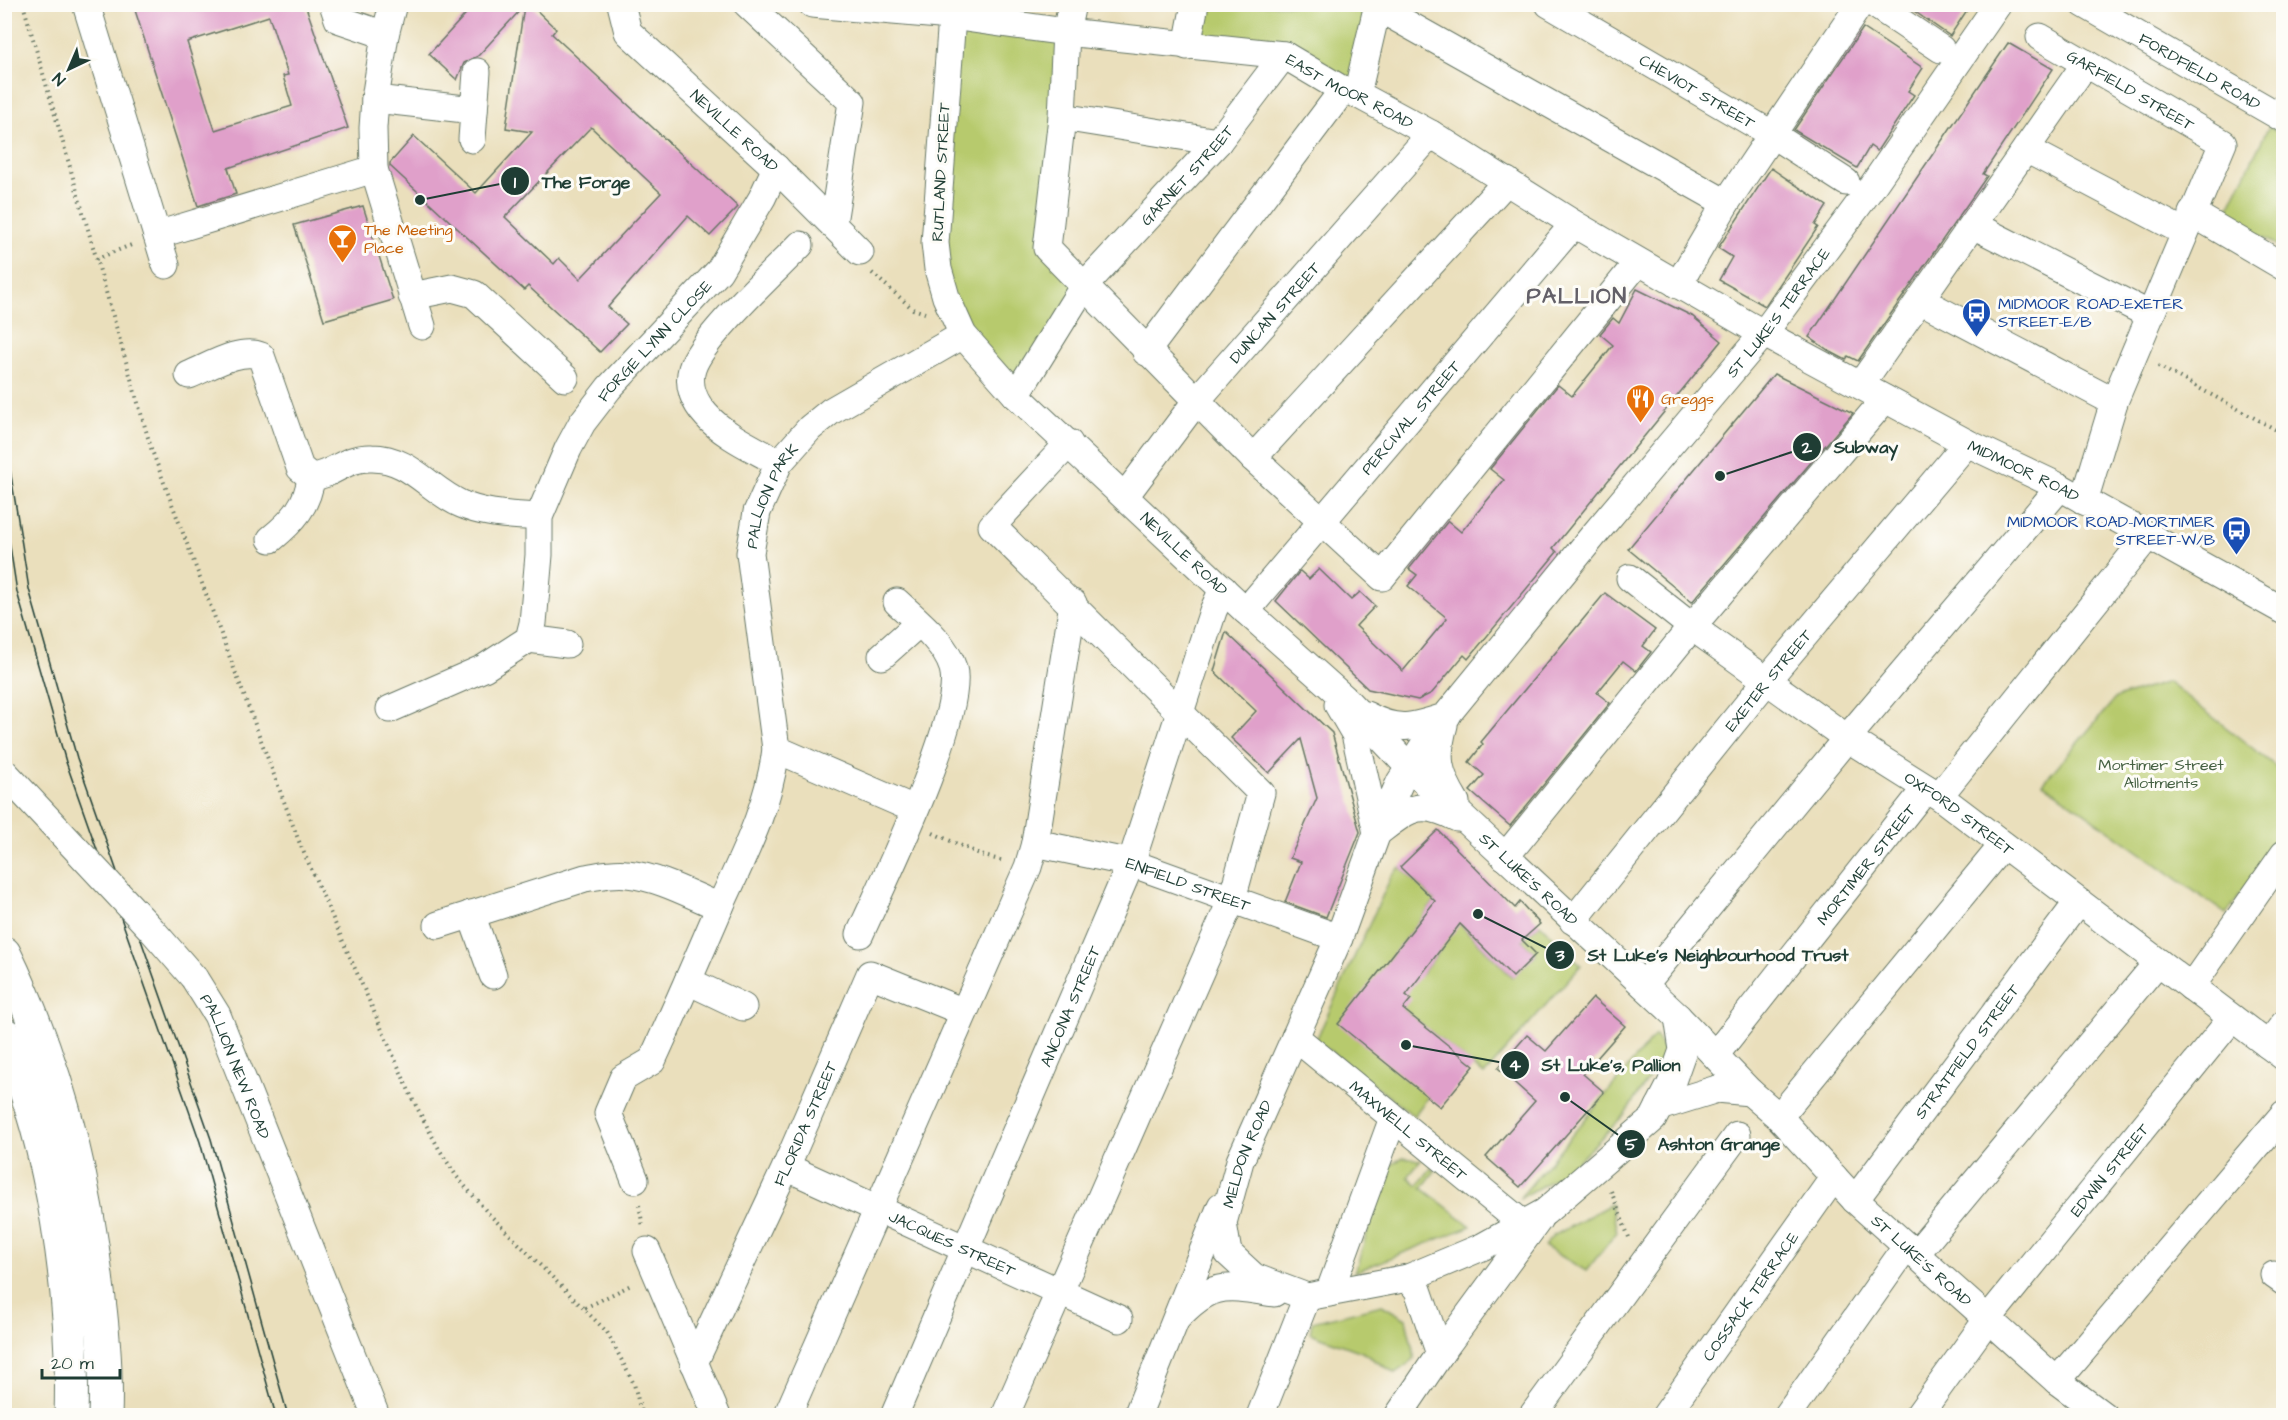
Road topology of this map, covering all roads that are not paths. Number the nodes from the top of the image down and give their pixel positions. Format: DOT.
graph roads {
  1 [pos="86,4"];
  2 [pos="333,4"];
  3 [pos="393,4"];
  4 [pos="621,4"];
  5 [pos="747,4"];
  6 [pos="812,4"];
  7 [pos="1072,4"];
  8 [pos="1196,4"];
  9 [pos="1549,4"];
  10 [pos="1860,4"];
  11 [pos="1874,4"];
  12 [pos="1998,4"];
  13 [pos="2084,4"];
  14 [pos="1377,6"];
  15 [pos="952,10"];
  16 [pos="1066,32"];
  17 [pos="385,35"];
  18 [pos="2040,36"];
  19 [pos="1187,46"];
  20 [pos="1941,49"];
  21 [pos="1284,55"];
  22 [pos="2086,63"];
  23 [pos="477,72"];
  24 [pos="1350,92"];
  25 [pos="375,99"];
  26 [pos="474,110"];
  27 [pos="1062,117"];
  28 [pos="2283,119"];
  29 [pos="1431,134"];
  30 [pos="1773,135"];
  31 [pos="472,139"];
  32 [pos="1218,142"];
  33 [pos="2026,149"];
  34 [pos="776,168"];
  35 [pos="374,169"];
  36 [pos="1507,180"];
  37 [pos="1845,182"];
  38 [pos="1726,203"];
  39 [pos="833,223"];
  40 [pos="2188,223"];
  41 [pos="1574,224"];
  42 [pos="1973,225"];
  43 [pos="157,235"];
  44 [pos="800,244"];
  45 [pos="860,252"];
  46 [pos="1638,262"];
  47 [pos="166,265"];
  48 [pos="2283,267"];
  49 [pos="1678,285"];
  50 [pos="1083,287"];
  51 [pos="412,296"];
  52 [pos="1920,300"];
  53 [pos="2150,315"];
  54 [pos="422,326"];
  55 [pos="958,327"];
  56 [pos="1764,333"];
  57 [pos="1146,352"];
  58 [pos="189,375"];
  59 [pos="565,378"];
  60 [pos="1861,384"];
  61 [pos="1016,395"];
  62 [pos="1885,399"];
  63 [pos="1197,400"];
  64 [pos="2115,402"];
  65 [pos="1069,443"];
  66 [pos="1967,443"];
  67 [pos="1253,458"];
  68 [pos="779,463"];
  69 [pos="311,477"];
  70 [pos="2060,487"];
  71 [pos="1125,496"];
  72 [pos="2084,501"];
  73 [pos="539,517"];
  74 [pos="1322,521"];
  75 [pos="2148,536"];
  76 [pos="271,539"];
  77 [pos="1630,578"];
  78 [pos="1223,589"];
  79 [pos="897,602"];
  80 [pos="1072,603"];
  81 [pos="1246,611"];
  82 [pos="2283,611"];
  83 [pos="919,623"];
  84 [pos="1692,627"];
  85 [pos="529,639"];
  86 [pos="567,644"];
  87 [pos="882,656"];
  88 [pos="1317,674"];
  89 [pos="1768,679"];
  90 [pos="390,710"];
  91 [pos="1358,711"];
  92 [pos="1182,713"];
  93 [pos="1447,716"];
  94 [pos="1847,738"];
  95 [pos="776,749"];
  96 [pos="1410,767"];
  97 [pos="4,772"];
  98 [pos="1932,792"];
  99 [pos="912,816"];
  100 [pos="1473,826"];
  101 [pos="1377,833"];
  102 [pos="2003,845"];
  103 [pos="2283,854"];
  104 [pos="1031,855"];
  105 [pos="1505,858"];
  106 [pos="1131,863"];
  107 [pos="1232,899"];
  108 [pos="2078,902"];
  109 [pos="720,907"];
  110 [pos="471,914"];
  111 [pos="1573,921"];
  112 [pos="438,925"];
  113 [pos="860,934"];
  114 [pos="1339,938"];
  115 [pos="4,953"];
  116 [pos="2158,962"];
  117 [pos="492,975"];
  118 [pos="688,981"];
  119 [pos="1644,985"];
  120 [pos="2191,987"];
  121 [pos="743,1007"];
  122 [pos="964,1012"];
  123 [pos="1678,1017"];
  124 [pos="2232,1018"];
  125 [pos="2283,1023"];
  126 [pos="4,1034"];
  127 [pos="1295,1037"];
  128 [pos="2276,1051"];
  129 [pos="1716,1054"];
  130 [pos="1750,1092"];
  131 [pos="1659,1107"];
  132 [pos="2283,1114"];
  133 [pos="1779,1117"];
  134 [pos="1393,1118"];
  135 [pos="1737,1136"];
  136 [pos="1240,1161"];
  137 [pos="786,1167"];
  138 [pos="1834,1177"];
  139 [pos="635,1180"];
  140 [pos="1855,1200"];
  141 [pos="878,1208"];
  142 [pos="1534,1218"];
  143 [pos="967,1249"];
  144 [pos="1911,1250"];
  145 [pos="652,1262"];
  146 [pos="1408,1278"];
  147 [pos="1060,1292"];
  148 [pos="1318,1295"];
  149 [pos="1119,1319"];
  150 [pos="1987,1320"];
  151 [pos="1174,1321"];
  152 [pos="1440,1354"];
  153 [pos="694,1363"];
  154 [pos="2056,1381"];
  155 [pos="1145,1412"];
  156 [pos="71,1416"];
  157 [pos="105,1416"];
  158 [pos="376,1416"];
  159 [pos="717,1416"];
  160 [pos="787,1416"];
  161 [pos="894,1416"];
  162 [pos="1005,1416"];
  163 [pos="1260,1416"];
  164 [pos="1398,1416"];
  165 [pos="1532,1416"];
  166 [pos="1665,1416"];
  167 [pos="1787,1416"];
  168 [pos="1918,1416"];
  169 [pos="2104,1416"];
  1 -- 43 [label="street"];
  2 -- 17 [label="street"];
  3 -- 17 [label="street"];
  4 -- 34 [label="street, NEVILLE ROAD"];
  5 -- 39 [label="street"];
  6 -- 15 [label="street, EAST MOOR ROAD"];
  7 -- 16 [label="street"];
  8 -- 19 [label="street"];
  9 -- 30 [label="street, CHEVIOT STREET"];
  10 -- 30 [label="street"];
  11 -- 20 [label="street"];
  12 -- 56 [label="street, ST LUKE'S TERRACE"];
  13 -- 28 [label="street, FORDFIELD ROAD"];
  14 -- 24 [label="street"];
  14 -- 38 [label="street"];
  15 -- 16 [label="street, EAST MOOR ROAD"];
  15 -- 55 [label="street, RUTLAND STREET"];
  16 -- 19 [label="street, EAST MOOR ROAD"];
  16 -- 27 [label="street"];
  17 -- 25 [label="street"];
  18 -- 22 [label="street, GARFIELD STREET"];
  19 -- 21 [label="street, EAST MOOR ROAD"];
  21 -- 24 [label="street, EAST MOOR ROAD"];
  21 -- 32 [label="street, GARNET STREET"];
  22 -- 33 [label="street"];
  22 -- 40 [label="street, GARFIELD STREET"];
  23 -- 26 [label="street"];
  24 -- 29 [label="street, EAST MOOR ROAD"];
  24 -- 57 [label="street"];
  25 -- 26 [label="street"];
  25 -- 35 [label="street"];
  26 -- 31 [label="street"];
  27 -- 32 [label="street"];
  27 -- 50 [label="street"];
  29 -- 36 [label="street, EAST MOOR ROAD"];
  29 -- 63 [label="street, DUNCAN STREET"];
  30 -- 37 [label="street, CHEVIOT STREET"];
  30 -- 38 [label="street"];
  32 -- 50 [label="street, GARNET STREET"];
  33 -- 40 [label="street"];
  33 -- 42 [label="street"];
  34 -- 39 [label="street, NEVILLE ROAD"];
  34 -- 73 [label="street, FORGE LYNN CLOSE"];
  35 -- 43 [label="street"];
  35 -- 51 [label="street"];
  36 -- 41 [label="street, EAST MOOR ROAD"];
  36 -- 67 [label="street"];
  38 -- 49 [label="street"];
  39 -- 45 [label="street, NEVILLE ROAD"];
  40 -- 48 [label="street"];
  40 -- 53 [label="street"];
  41 -- 46 [label="street, EAST MOOR ROAD"];
  41 -- 74 [label="street, PERCIVAL STREET"];
  42 -- 52 [label="street"];
  42 -- 53 [label="street"];
  43 -- 47 [label="street"];
  44 -- 68 [label="street"];
  46 -- 49 [label="street, EAST MOOR ROAD"];
  46 -- 74 [label="street"];
  49 -- 56 [label="street, EAST MOOR ROAD"];
  50 -- 57 [label="street"];
  50 -- 61 [label="street, GARNET STREET"];
  51 -- 54 [label="street"];
  51 -- 59 [label="street"];
  52 -- 60 [label="street"];
  52 -- 64 [label="street"];
  53 -- 64 [label="street"];
  55 -- 61 [label="street, NEVILLE ROAD"];
  55 -- 68 [label="street, PALLION PARK"];
  56 -- 60 [label="street, MIDMOOR ROAD"];
  56 -- 93 [label="street, ST LUKE'S TERRACE"];
  57 -- 63 [label="street"];
  58 -- 69 [label="street"];
  60 -- 62 [label="street, MIDMOOR ROAD"];
  61 -- 65 [label="street, NEVILLE ROAD"];
  62 -- 66 [label="street, MIDMOOR ROAD"];
  62 -- 84 [label="street"];
  63 -- 67 [label="street"];
  63 -- 71 [label="street, DUNCAN STREET"];
  64 -- 72 [label="street"];
  65 -- 71 [label="street, NEVILLE ROAD"];
  65 -- 80 [label="street"];
  66 -- 70 [label="street, MIDMOOR ROAD"];
  66 -- 89 [label="street, EXETER STREET"];
  67 -- 74 [label="street"];
  68 -- 95 [label="street, PALLION PARK"];
  69 -- 73 [label="street"];
  69 -- 76 [label="street"];
  70 -- 72 [label="street, MIDMOOR ROAD"];
  70 -- 94 [label="street"];
  71 -- 78 [label="street, NEVILLE ROAD"];
  72 -- 75 [label="street, MIDMOOR ROAD"];
  73 -- 85 [label="street, FORGE LYNN CLOSE"];
  74 -- 81 [label="street, PERCIVAL STREET"];
  75 -- 82 [label="street, MIDMOOR ROAD"];
  75 -- 98 [label="street, MORTIMER STREET"];
  77 -- 84 [label="street, OXFORD STREET"];
  78 -- 81 [label="street, NEVILLE ROAD"];
  78 -- 92 [label="street, ANCONA STREET"];
  79 -- 83 [label="street"];
  80 -- 92 [label="street"];
  80 -- 104 [label="street"];
  81 -- 88 [label="street, NEVILLE ROAD"];
  83 -- 87 [label="street"];
  83 -- 99 [label="street"];
  84 -- 89 [label="street, OXFORD STREET"];
  84 -- 105 [label="street"];
  85 -- 86 [label="street"];
  85 -- 90 [label="street"];
  88 -- 91 [label="street, NEVILLE ROAD"];
  88 -- 101 [label="street"];
  89 -- 94 [label="street, OXFORD STREET"];
  89 -- 111 [label="street, EXETER STREET"];
  91 -- 93 [label="street"];
  91 -- 96 [label="street, NEVILLE ROAD"];
  92 -- 106 [label="street, ANCONA STREET"];
  92 -- 107 [label="street"];
  93 -- 96 [label="street, MELDON ROAD"];
  93 -- 100 [label="street"];
  94 -- 98 [label="street, OXFORD STREET"];
  94 -- 119 [label="street"];
  95 -- 99 [label="street"];
  95 -- 109 [label="street, PALLION PARK"];
  96 -- 100 [label="street, ST LUKE'S ROAD"];
  96 -- 101 [label="street, MELDON ROAD"];
  97 -- 158 [label="street, PALLION NEW ROAD, bridge"];
  98 -- 102 [label="street, OXFORD STREET"];
  98 -- 129 [label="street, MORTIMER STREET"];
  99 -- 113 [label="street"];
  100 -- 101 [label="street"];
  100 -- 105 [label="street, ST LUKE'S ROAD"];
  101 -- 114 [label="street, MELDON ROAD"];
  102 -- 108 [label="street, OXFORD STREET"];
  102 -- 133 [label="street"];
  103 -- 120 [label="street"];
  104 -- 106 [label="street, ENFIELD STREET"];
  104 -- 122 [label="street"];
  105 -- 111 [label="street, ST LUKE'S ROAD"];
  106 -- 107 [label="street, ENFIELD STREET"];
  106 -- 143 [label="street, ANCONA STREET"];
  107 -- 114 [label="street, ENFIELD STREET"];
  107 -- 147 [label="street"];
  108 -- 116 [label="street, OXFORD STREET"];
  108 -- 140 [label="street, STRATFIELD STREET"];
  109 -- 110 [label="street"];
  109 -- 118 [label="street, PALLION PARK"];
  110 -- 112 [label="street"];
  110 -- 117 [label="street"];
  111 -- 119 [label="street, ST LUKE'S ROAD"];
  114 -- 127 [label="street, MELDON ROAD"];
  115 -- 157 [label="highway"];
  116 -- 120 [label="street, OXFORD STREET"];
  116 -- 144 [label="street"];
  118 -- 121 [label="street"];
  118 -- 139 [label="street, PALLION PARK"];
  119 -- 123 [label="street, ST LUKE'S ROAD"];
  120 -- 124 [label="street, OXFORD STREET"];
  122 -- 137 [label="street, FLORIDA STREET"];
  122 -- 141 [label="street"];
  123 -- 129 [label="street, ST LUKE'S ROAD"];
  123 -- 131 [label="street"];
  124 -- 128 [label="street, OXFORD STREET"];
  124 -- 150 [label="street, EDWIN STREET"];
  125 -- 128 [label="street"];
  126 -- 156 [label="highway"];
  127 -- 134 [label="street, MAXWELL STREET"];
  127 -- 136 [label="street, MELDON ROAD"];
  129 -- 130 [label="street, ST LUKE'S ROAD"];
  130 -- 131 [label="street"];
  130 -- 133 [label="street, ST LUKE'S ROAD"];
  131 -- 142 [label="street"];
  132 -- 154 [label="street"];
  133 -- 138 [label="street, ST LUKE'S ROAD"];
  134 -- 142 [label="street, MAXWELL STREET"];
  134 -- 148 [label="street"];
  135 -- 165 [label="street"];
  136 -- 148 [label="street, MELDON ROAD"];
  136 -- 151 [label="street"];
  137 -- 141 [label="street, JACQUES STREET"];
  137 -- 153 [label="street, FLORIDA STREET"];
  138 -- 140 [label="street, ST LUKE'S ROAD"];
  138 -- 166 [label="street, COSSACK TERRACE"];
  140 -- 144 [label="street, ST LUKE'S ROAD"];
  141 -- 143 [label="street, JACQUES STREET"];
  141 -- 160 [label="street"];
  142 -- 146 [label="street"];
  142 -- 152 [label="street"];
  143 -- 147 [label="street, JACQUES STREET"];
  143 -- 161 [label="street, ANCONA STREET"];
  144 -- 150 [label="street, ST LUKE'S ROAD"];
  144 -- 167 [label="street"];
  145 -- 153 [label="street"];
  146 -- 148 [label="street"];
  146 -- 152 [label="street"];
  147 -- 149 [label="street, JACQUES STREET"];
  147 -- 162 [label="street"];
  148 -- 151 [label="street"];
  148 -- 163 [label="street"];
  150 -- 154 [label="street, ST LUKE'S ROAD"];
  150 -- 168 [label="street, EDWIN STREET"];
  151 -- 155 [label="street"];
  152 -- 164 [label="street"];
  153 -- 159 [label="street"];
  154 -- 169 [label="street, ST LUKE'S ROAD"];
}
